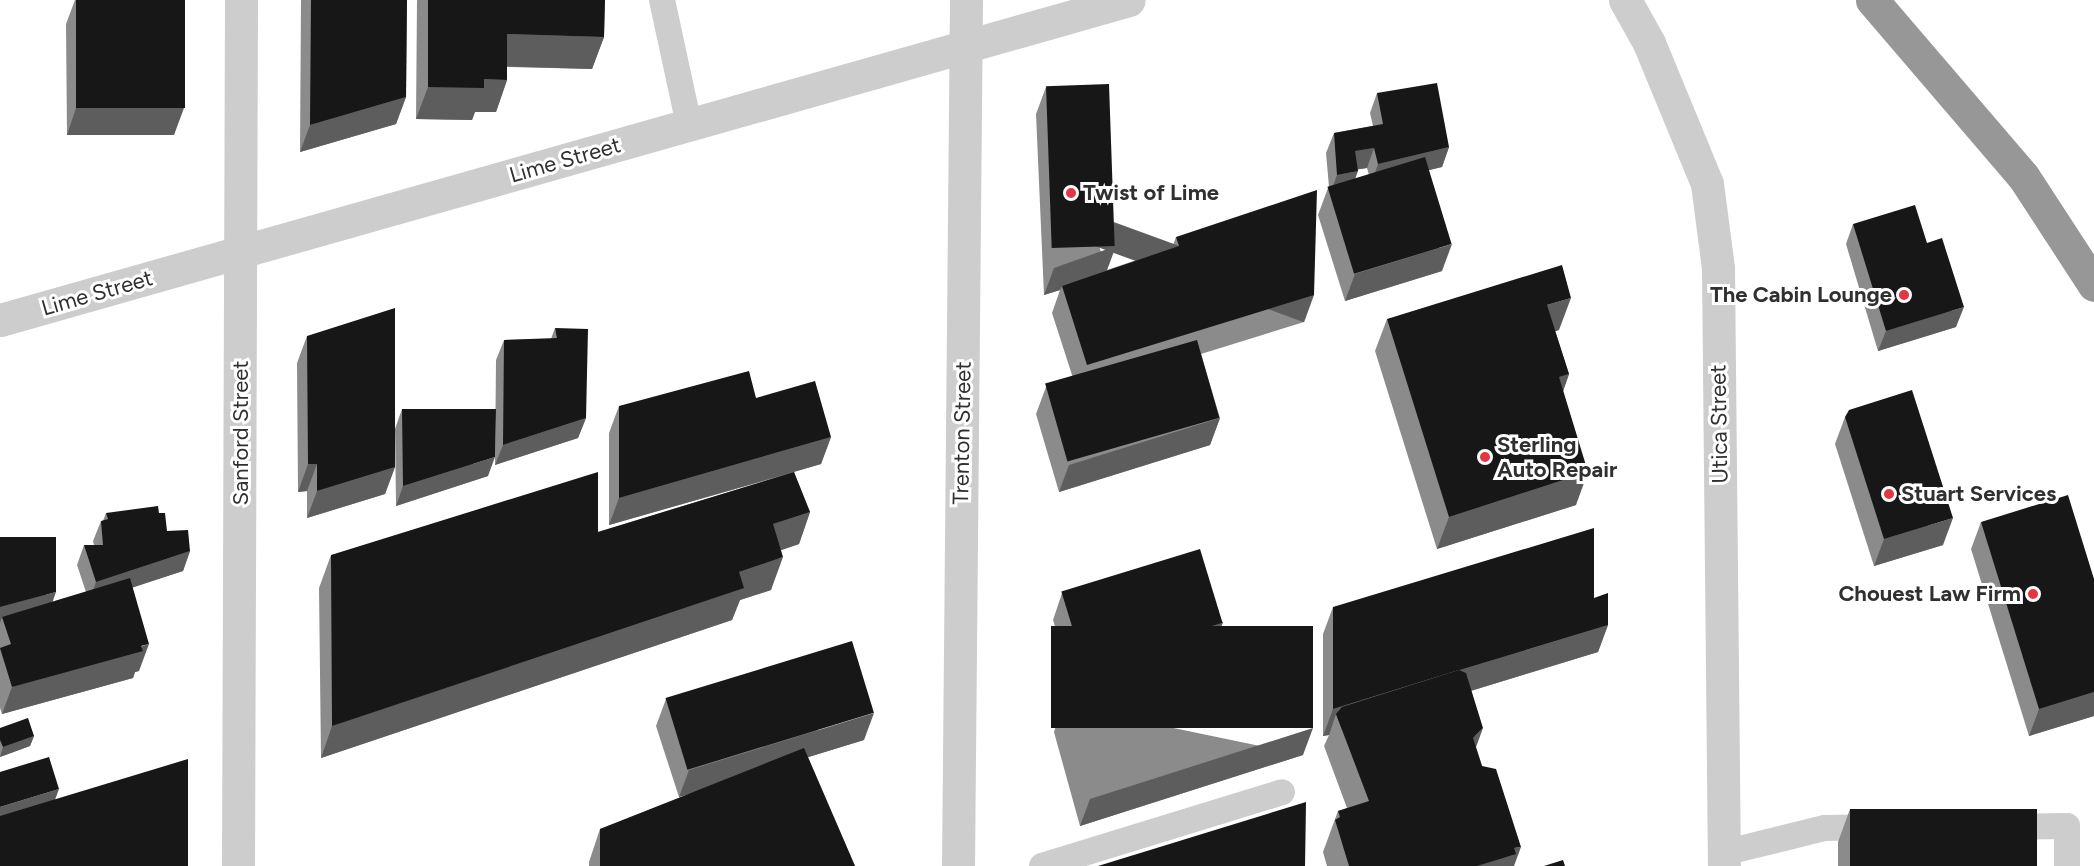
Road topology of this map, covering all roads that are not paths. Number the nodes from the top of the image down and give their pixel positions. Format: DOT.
graph roads {
  1 [pos="241,0"];
  2 [pos="662,0"];
  3 [pos="966,0"];
  4 [pos="1129,0"];
  5 [pos="1625,0"];
  6 [pos="1872,0"];
  7 [pos="966,46"];
  8 [pos="689,125"];
  9 [pos="242,251"];
  10 [pos="2094,285"];
  11 [pos="0,320"];
  12 [pos="1282,792"];
  13 [pos="1905,827"];
  14 [pos="1975,827"];
  15 [pos="1723,859"];
  16 [pos="238,866"];
  17 [pos="958,866"];
  18 [pos="1042,866"];
  19 [pos="2067,866"];
  1 -- 9 [label="street, Sanford Street"];
  2 -- 8 [label="lane"];
  3 -- 7 [label="street, Trenton Street"];
  4 -- 7 [label="street, Lime Street"];
  5 -- 15 [label="street, Utica Street"];
  6 -- 10 [label="highway"];
  7 -- 8 [label="street, Lime Street"];
  7 -- 17 [label="street, Trenton Street"];
  8 -- 9 [label="street, Lime Street"];
  9 -- 11 [label="street, Lime Street"];
  9 -- 16 [label="street, Sanford Street"];
  12 -- 18 [label="lane"];
  13 -- 15 [label="lane"];
  14 -- 19 [label="lane"];
}
